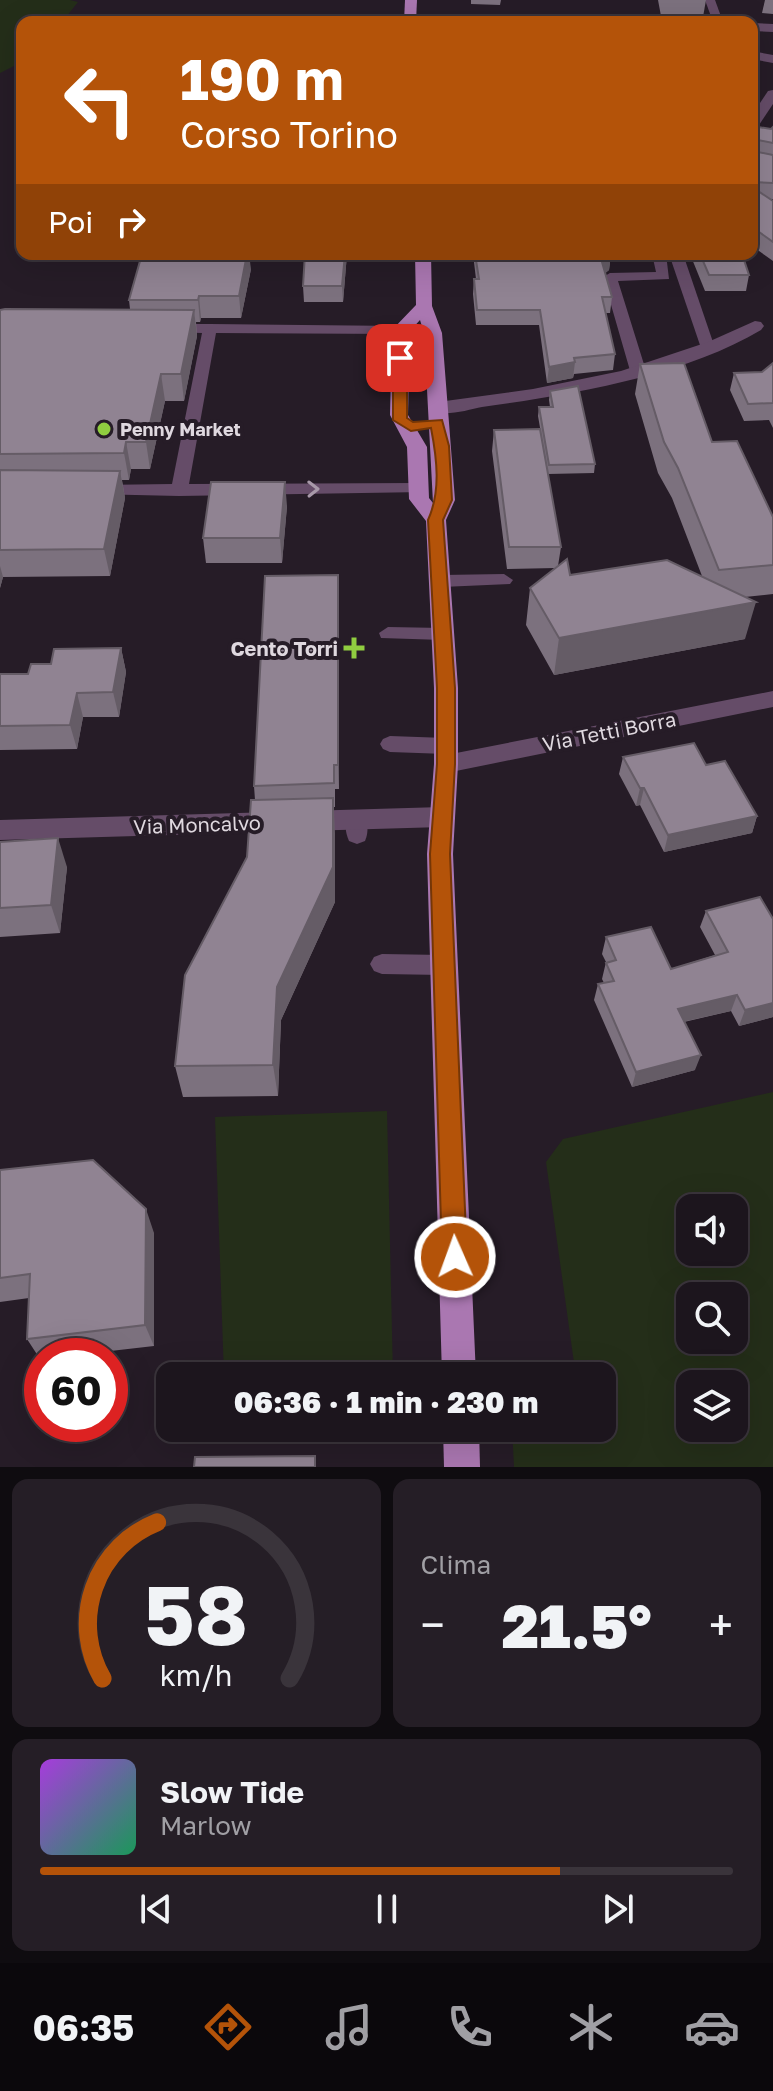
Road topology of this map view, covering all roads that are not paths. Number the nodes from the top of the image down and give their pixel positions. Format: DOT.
graph roads {
  1 [pos="773,94"];
  2 [pos="758,116"];
  3 [pos="423,260"];
  4 [pos="660,260"];
  5 [pos="678,260"];
  6 [pos="424,306"];
  7 [pos="755,326"];
  8 [pos="150,328"];
  9 [pos="210,328"];
  10 [pos="401,329"];
  11 [pos="431,329"];
  12 [pos="729,343"];
  13 [pos="708,348"];
  14 [pos="639,374"];
  15 [pos="487,402"];
  16 [pos="438,416"];
  17 [pos="404,425"];
  18 [pos="418,488"];
  19 [pos="74,490"];
  20 [pos="179,491"];
  21 [pos="436,520"];
  22 [pos="504,580"];
  23 [pos="442,581"];
  24 [pos="388,633"];
  25 [pos="443,634"];
  26 [pos="773,699"];
  27 [pos="390,744"];
  28 [pos="446,755"];
  29 [pos="442,817"];
  30 [pos="0,830"];
  31 [pos="382,964"];
  32 [pos="443,965"];
  33 [pos="458,1362"];
  34 [pos="461,1442"];
  35 [pos="462,1467"];
  1 -- 2 [label="street"];
  3 -- 6 [label="main road"];
  4 -- 14 [label="lane"];
  5 -- 13 [label="lane"];
  6 -- 10 [label="main road"];
  6 -- 11 [label="main road"];
  7 -- 12 [label="street"];
  8 -- 9 [label="lane"];
  9 -- 10 [label="lane"];
  9 -- 20 [label="lane"];
  10 -- 11 [label="main road"];
  10 -- 17 [label="main road"];
  11 -- 16 [label="main road"];
  12 -- 13 [label="street"];
  12 -- 15 [label="street"];
  13 -- 14 [label="street"];
  14 -- 15 [label="street"];
  15 -- 16 [label="street"];
  16 -- 17 [label="main road"];
  16 -- 21 [label="main road"];
  17 -- 18 [label="main road"];
  20 -- 18 [label="lane, one-way"];
  18 -- 21 [label="main road"];
  19 -- 20 [label="lane"];
  21 -- 23 [label="main road"];
  22 -- 23 [label="lane"];
  23 -- 25 [label="main road"];
  24 -- 25 [label="lane"];
  25 -- 28 [label="main road"];
  26 -- 28 [label="street, Via Tetti Borra"];
  27 -- 28 [label="lane"];
  28 -- 29 [label="main road"];
  29 -- 30 [label="street, Via Moncalvo"];
  29 -- 32 [label="main road"];
  31 -- 32 [label="lane"];
  32 -- 33 [label="main road"];
  34 -- 35 [label="main road"];
}
